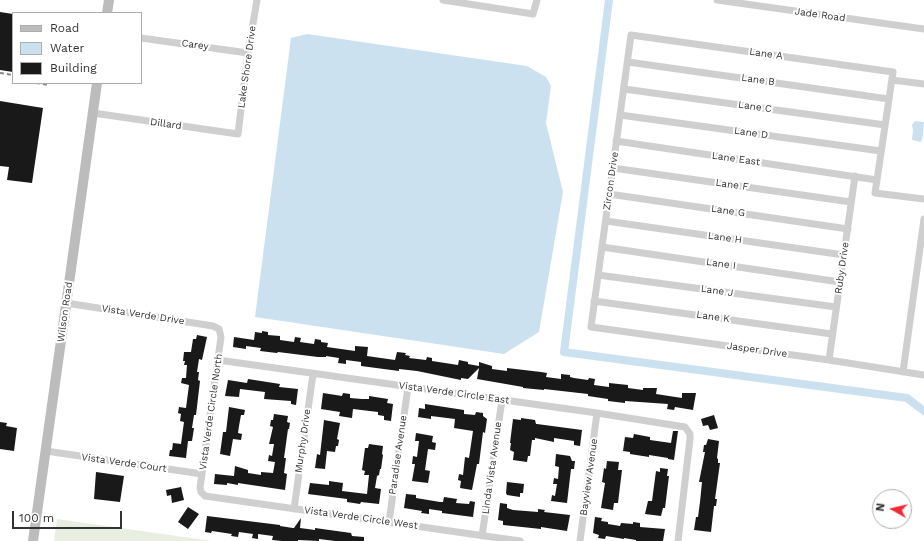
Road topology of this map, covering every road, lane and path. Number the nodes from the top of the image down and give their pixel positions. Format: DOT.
graph roads {
  1 [pos="109,0"];
  2 [pos="257,0"];
  3 [pos="443,0"];
  4 [pos="537,0"];
  5 [pos="717,0"];
  6 [pos="107,12"];
  7 [pos="924,29"];
  8 [pos="631,35"];
  9 [pos="142,38"];
  10 [pos="248,53"];
  11 [pos="628,62"];
  12 [pos="892,80"];
  13 [pos="97,84"];
  14 [pos="924,84"];
  15 [pos="624,89"];
  16 [pos="889,99"];
  17 [pos="93,113"];
  18 [pos="620,115"];
  19 [pos="885,125"];
  20 [pos="238,134"];
  21 [pos="616,141"];
  22 [pos="881,151"];
  23 [pos="613,168"];
  24 [pos="855,176"];
  25 [pos="877,180"];
  26 [pos="609,194"];
  27 [pos="924,199"];
  28 [pos="852,202"];
  29 [pos="924,219"];
  30 [pos="606,220"];
  31 [pos="848,229"];
  32 [pos="602,247"];
  33 [pos="844,255"];
  34 [pos="598,275"];
  35 [pos="840,282"];
  36 [pos="594,301"];
  37 [pos="66,303"];
  38 [pos="836,307"];
  39 [pos="591,327"];
  40 [pos="218,329"];
  41 [pos="832,334"];
  42 [pos="218,360"];
  43 [pos="829,360"];
  44 [pos="903,372"];
  45 [pos="313,374"];
  46 [pos="924,375"];
  47 [pos="408,387"];
  48 [pos="502,400"];
  49 [pos="597,413"];
  50 [pos="46,451"];
  51 [pos="202,474"];
  52 [pos="203,494"];
  53 [pos="294,509"];
  54 [pos="389,522"];
  55 [pos="482,536"];
  56 [pos="33,541"];
  57 [pos="520,541"];
  58 [pos="580,541"];
  59 [pos="678,541"];
  1 -- 6 [label="main road"];
  2 -- 10 [label="street, Lake Shore Drive"];
  3 -- 4 [label="street"];
  5 -- 7 [label="street, Jade Road"];
  8 -- 11 [label="street, Zircon Drive"];
  8 -- 12 [label="street, Lane A"];
  9 -- 10 [label="street, Carey"];
  10 -- 20 [label="street, Lake Shore Drive"];
  11 -- 15 [label="street, Zircon Drive"];
  11 -- 16 [label="street, Lane B"];
  12 -- 14 [label="street"];
  12 -- 16 [label="street"];
  13 -- 17 [label="main road, Wilson Road"];
  15 -- 18 [label="street, Zircon Drive"];
  15 -- 19 [label="street, Lane C"];
  16 -- 19 [label="street"];
  17 -- 20 [label="street, Dillard"];
  17 -- 37 [label="main road, Wilson Road"];
  18 -- 21 [label="street, Zircon Drive"];
  18 -- 22 [label="street, Lane D"];
  19 -- 22 [label="street"];
  21 -- 23 [label="street, Zircon Drive"];
  21 -- 24 [label="street, Lane East"];
  22 -- 25 [label="street"];
  23 -- 26 [label="street, Zircon Drive"];
  23 -- 28 [label="street, Lane F"];
  24 -- 25 [label="street, Lane East"];
  24 -- 28 [label="street, Ruby Drive"];
  25 -- 27 [label="street"];
  26 -- 30 [label="street, Zircon Drive"];
  26 -- 31 [label="street, Lane G"];
  28 -- 31 [label="street, Ruby Drive"];
  29 -- 44 [label="street"];
  30 -- 32 [label="street, Zircon Drive"];
  30 -- 33 [label="street, Lane H"];
  31 -- 33 [label="street, Ruby Drive"];
  32 -- 34 [label="street, Zircon Drive"];
  32 -- 35 [label="street, Lane I"];
  33 -- 35 [label="street, Ruby Drive"];
  34 -- 36 [label="street, Zircon Drive"];
  34 -- 38 [label="street, Lane J"];
  35 -- 38 [label="street, Ruby Drive"];
  36 -- 39 [label="street, Zircon Drive"];
  36 -- 41 [label="street, Lane K"];
  37 -- 40 [label="street, Vista Verde Drive"];
  37 -- 50 [label="main road, Wilson Road"];
  38 -- 41 [label="street, Ruby Drive"];
  39 -- 43 [label="street, Jasper Drive"];
  40 -- 42 [label="street, Vista Verde Circle North"];
  41 -- 43 [label="street, Ruby Drive"];
  42 -- 45 [label="street, Vista Verde Circle East"];
  42 -- 51 [label="street, Vista Verde Circle North"];
  43 -- 44 [label="street, Jasper Drive"];
  44 -- 46 [label="street, Jasper Drive"];
  45 -- 47 [label="street, Vista Verde Circle East"];
  45 -- 53 [label="street, Murphy Drive"];
  47 -- 48 [label="street, Vista Verde Circle East"];
  47 -- 54 [label="street, Paradise Avenue"];
  48 -- 49 [label="street, Vista Verde Circle East"];
  48 -- 55 [label="street, Linda Vista Avenue"];
  49 -- 58 [label="street, Bayview Avenue"];
  49 -- 59 [label="street, Vista Verde Circle East"];
  50 -- 51 [label="street, Vista Verde Court"];
  50 -- 56 [label="main road, Wilson Road"];
  51 -- 52 [label="street, Vista Verde Circle North"];
  52 -- 53 [label="street, Vista Verde Circle West"];
  53 -- 54 [label="street, Vista Verde Circle West"];
  54 -- 55 [label="street, Vista Verde Circle West"];
  55 -- 57 [label="street, Vista Verde Circle West"];
}
